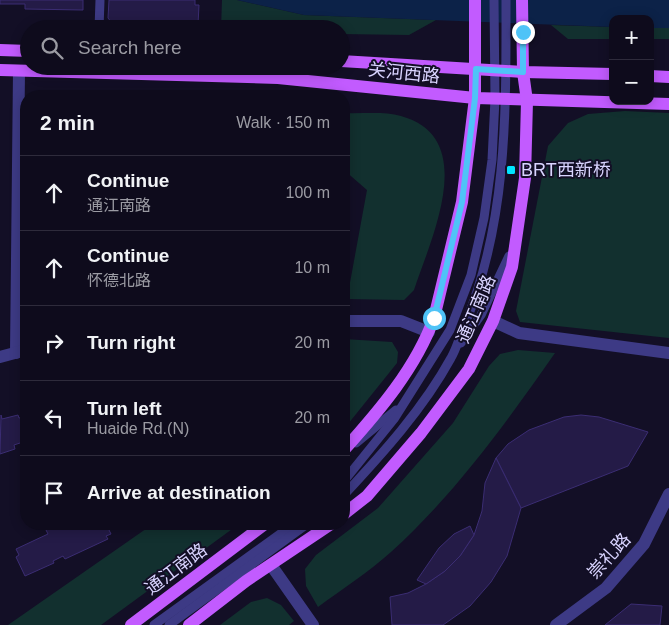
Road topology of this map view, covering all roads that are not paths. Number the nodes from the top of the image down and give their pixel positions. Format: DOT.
graph roads {
  1 [pos="100,0"];
  2 [pos="475,0"];
  3 [pos="494,0"];
  4 [pos="506,0"];
  5 [pos="522,0"];
  6 [pos="99,20"];
  7 [pos="0,50"];
  8 [pos="20,51"];
  9 [pos="350,62"];
  10 [pos="476,69"];
  11 [pos="0,70"];
  12 [pos="500,70"];
  13 [pos="19,71"];
  14 [pos="523,72"];
  15 [pos="609,74"];
  16 [pos="167,75"];
  17 [pos="654,76"];
  18 [pos="669,77"];
  19 [pos="475,98"];
  20 [pos="500,99"];
  21 [pos="527,101"];
  22 [pos="669,104"];
  23 [pos="20,212"];
  24 [pos="518,225"];
  25 [pos="350,321"];
  26 [pos="493,321"];
  27 [pos="429,332"];
  28 [pos="20,352"];
  29 [pos="669,353"];
  30 [pos="0,357"];
  31 [pos="451,358"];
  32 [pos="404,403"];
  33 [pos="350,444"];
  34 [pos="350,447"];
  35 [pos="350,473"];
  36 [pos="350,489"];
  37 [pos="669,494"];
  38 [pos="350,509"];
  39 [pos="258,530"];
  40 [pos="286,530"];
  41 [pos="299,530"];
  42 [pos="316,530"];
  43 [pos="322,530"];
  44 [pos="308,541"];
  45 [pos="272,565"];
  46 [pos="131,625"];
  47 [pos="154,625"];
  48 [pos="169,625"];
  49 [pos="189,625"];
  50 [pos="313,625"];
  51 [pos="556,625"];
  1 -- 6 [label="lane"];
  2 -- 10 [label="main road, 通江南路"];
  3 -- 12 [label="lane"];
  4 -- 12 [label="lane"];
  5 -- 14 [label="main road, 通江南路"];
  7 -- 8 [label="main road"];
  9 -- 10 [label="main road, 关河西路"];
  10 -- 12 [label="main road, 关河西路"];
  10 -- 19 [label="main road, 通江南路"];
  11 -- 13 [label="main road, 关河西路"];
  12 -- 14 [label="main road, 关河西路"];
  12 -- 20 [label="lane"];
  13 -- 23 [label="street"];
  14 -- 15 [label="main road"];
  14 -- 21 [label="main road, 通江南路"];
  16 -- 19 [label="main road, 关河西路"];
  17 -- 18 [label="main road"];
  19 -- 20 [label="main road, 关河西路"];
  19 -- 27 [label="main road, 通江南路"];
  20 -- 21 [label="main road"];
  20 -- 31 [label="lane"];
  20 -- 32 [label="lane"];
  21 -- 22 [label="main road"];
  21 -- 24 [label="main road, 通江南路"];
  24 -- 26 [label="main road, 通江南路"];
  24 -- 31 [label="lane"];
  25 -- 27 [label="street"];
  26 -- 29 [label="street"];
  26 -- 38 [label="main road, 通江南路"];
  27 -- 33 [label="main road, 通江南路"];
  28 -- 30 [label="street"];
  31 -- 36 [label="lane"];
  32 -- 34 [label="lane"];
  32 -- 35 [label="lane"];
  37 -- 51 [label="street, 崇礼路"];
  39 -- 46 [label="main road, 通江南路"];
  40 -- 47 [label="lane"];
  41 -- 48 [label="lane"];
  42 -- 44 [label="lane"];
  43 -- 44 [label="main road"];
  44 -- 45 [label="main road"];
  45 -- 49 [label="main road"];
  45 -- 50 [label="street"];
}
